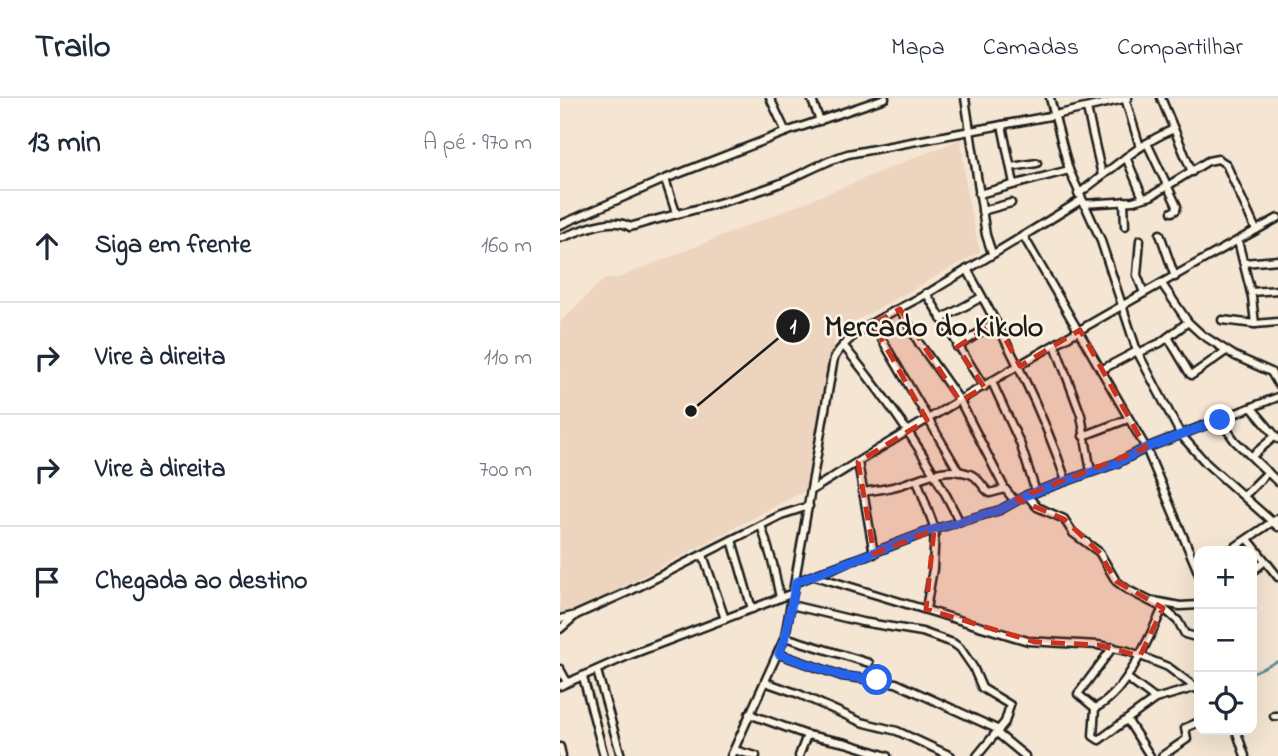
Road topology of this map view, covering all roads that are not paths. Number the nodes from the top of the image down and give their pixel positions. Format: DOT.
graph roads {
  1 [pos="770,98"];
  2 [pos="811,98"];
  3 [pos="885,98"];
  4 [pos="965,98"];
  5 [pos="1051,98"];
  6 [pos="1126,98"];
  7 [pos="1161,98"];
  8 [pos="1087,108"];
  9 [pos="1055,115"];
  10 [pos="820,121"];
  11 [pos="1002,125"];
  12 [pos="1174,129"];
  13 [pos="968,131"];
  14 [pos="786,132"];
  15 [pos="1143,145"];
  16 [pos="1126,157"];
  17 [pos="1037,163"];
  18 [pos="1011,167"];
  19 [pos="1069,170"];
  20 [pos="1192,172"];
  21 [pos="1102,175"];
  22 [pos="665,180"];
  23 [pos="1014,184"];
  24 [pos="1168,187"];
  25 [pos="979,194"];
  26 [pos="1143,198"];
  27 [pos="1081,199"];
  28 [pos="1124,201"];
  29 [pos="1011,203"];
  30 [pos="982,211"];
  31 [pos="1172,212"];
  32 [pos="676,214"];
  33 [pos="1278,218"];
  34 [pos="560,225"];
  35 [pos="1125,226"];
  36 [pos="1256,230"];
  37 [pos="1160,234"];
  38 [pos="1024,237"];
  39 [pos="560,238"];
  40 [pos="1140,240"];
  41 [pos="1238,241"];
  42 [pos="992,253"];
  43 [pos="1278,261"];
  44 [pos="1244,263"];
  45 [pos="967,269"];
  46 [pos="1175,277"];
  47 [pos="1162,284"];
  48 [pos="1278,290"];
  49 [pos="1251,292"];
  50 [pos="926,293"];
  51 [pos="1144,293"];
  52 [pos="982,296"];
  53 [pos="1121,306"];
  54 [pos="900,309"];
  55 [pos="941,319"];
  56 [pos="1222,320"];
  57 [pos="996,322"];
  58 [pos="1188,322"];
  59 [pos="1278,322"];
  60 [pos="873,324"];
  61 [pos="1255,324"];
  62 [pos="1080,330"];
  63 [pos="1168,337"];
  64 [pos="843,345"];
  65 [pos="1055,345"];
  66 [pos="957,347"];
  67 [pos="1226,351"];
  68 [pos="1138,352"];
  69 [pos="1020,366"];
  70 [pos="1101,370"];
  71 [pos="992,382"];
  72 [pos="1278,384"];
  73 [pos="984,387"];
  74 [pos="1276,399"];
  75 [pos="960,401"];
  76 [pos="1252,408"];
  77 [pos="1128,419"];
  78 [pos="927,420"];
  79 [pos="1220,420"];
  80 [pos="908,431"];
  81 [pos="1181,435"];
  82 [pos="1083,436"];
  83 [pos="1277,438"];
  84 [pos="1146,448"];
  85 [pos="1252,456"];
  86 [pos="858,462"];
  87 [pos="959,472"];
  88 [pos="1091,472"];
  89 [pos="1268,472"];
  90 [pos="933,473"];
  91 [pos="917,480"];
  92 [pos="1278,480"];
  93 [pos="1066,481"];
  94 [pos="1005,489"];
  95 [pos="812,490"];
  96 [pos="862,492"];
  97 [pos="1036,492"];
  98 [pos="1027,495"];
  99 [pos="1244,496"];
  100 [pos="1015,501"];
  101 [pos="809,506"];
  102 [pos="959,521"];
  103 [pos="1276,522"];
  104 [pos="761,525"];
  105 [pos="935,529"];
  106 [pos="1248,539"];
  107 [pos="732,540"];
  108 [pos="1237,546"];
  109 [pos="874,554"];
  110 [pos="703,555"];
  111 [pos="1194,560"];
  112 [pos="1265,561"];
  113 [pos="1257,568"];
  114 [pos="814,576"];
  115 [pos="1278,577"];
  116 [pos="796,582"];
  117 [pos="793,593"];
  118 [pos="779,598"];
  119 [pos="1152,601"];
  120 [pos="791,605"];
  121 [pos="1194,605"];
  122 [pos="1163,608"];
  123 [pos="752,609"];
  124 [pos="926,609"];
  125 [pos="576,615"];
  126 [pos="560,619"];
  127 [pos="725,619"];
  128 [pos="560,629"];
  129 [pos="785,637"];
  130 [pos="1194,637"];
  131 [pos="1112,647"];
  132 [pos="779,654"];
  133 [pos="1140,656"];
  134 [pos="869,663"];
  135 [pos="560,669"];
  136 [pos="597,671"];
  137 [pos="583,677"];
  138 [pos="1127,678"];
  139 [pos="765,681"];
  140 [pos="563,684"];
  141 [pos="1194,684"];
  142 [pos="1194,688"];
  143 [pos="1155,699"];
  144 [pos="1095,708"];
  145 [pos="749,714"];
  146 [pos="1128,720"];
  147 [pos="1194,724"];
  148 [pos="998,731"];
  149 [pos="807,735"];
  150 [pos="1238,735"];
  151 [pos="560,747"];
  152 [pos="733,753"];
  153 [pos="562,756"];
  154 [pos="604,756"];
  155 [pos="621,756"];
  156 [pos="756,756"];
  157 [pos="799,756"];
  158 [pos="887,756"];
  159 [pos="951,756"];
  160 [pos="977,756"];
  161 [pos="1025,756"];
  162 [pos="1150,756"];
  163 [pos="1162,756"];
  164 [pos="1245,756"];
  1 -- 14 [label="street"];
  2 -- 10 [label="street"];
  3 -- 10 [label="street"];
  4 -- 13 [label="street"];
  5 -- 9 [label="street"];
  6 -- 8 [label="street"];
  6 -- 15 [label="street"];
  7 -- 12 [label="street"];
  8 -- 9 [label="street"];
  8 -- 21 [label="street"];
  9 -- 11 [label="street"];
  9 -- 19 [label="street"];
  10 -- 14 [label="street"];
  11 -- 13 [label="street"];
  11 -- 18 [label="street"];
  12 -- 15 [label="street"];
  12 -- 20 [label="street"];
  13 -- 25 [label="street"];
  13 -- 32 [label="street"];
  14 -- 22 [label="street"];
  15 -- 16 [label="street"];
  15 -- 24 [label="street"];
  16 -- 21 [label="street"];
  16 -- 26 [label="street"];
  17 -- 18 [label="street"];
  18 -- 23 [label="street"];
  19 -- 23 [label="street"];
  19 -- 27 [label="street"];
  20 -- 24 [label="street"];
  20 -- 36 [label="street"];
  21 -- 27 [label="street"];
  22 -- 32 [label="street"];
  22 -- 34 [label="street"];
  23 -- 25 [label="street"];
  24 -- 26 [label="street"];
  24 -- 31 [label="street"];
  25 -- 30 [label="street"];
  26 -- 28 [label="street"];
  27 -- 28 [label="street"];
  27 -- 38 [label="street"];
  27 -- 53 [label="street"];
  28 -- 35 [label="street"];
  29 -- 30 [label="street"];
  30 -- 42 [label="street"];
  32 -- 39 [label="street"];
  33 -- 36 [label="street"];
  36 -- 41 [label="street"];
  37 -- 46 [label="street"];
  38 -- 42 [label="street"];
  38 -- 62 [label="street"];
  40 -- 51 [label="street"];
  41 -- 44 [label="street"];
  41 -- 46 [label="street"];
  42 -- 45 [label="street"];
  43 -- 44 [label="street"];
  44 -- 49 [label="street"];
  45 -- 50 [label="street"];
  45 -- 52 [label="street"];
  46 -- 47 [label="street"];
  47 -- 51 [label="street"];
  47 -- 58 [label="street"];
  48 -- 49 [label="street"];
  49 -- 61 [label="street"];
  50 -- 54 [label="street"];
  50 -- 55 [label="street"];
  51 -- 53 [label="street"];
  52 -- 55 [label="street"];
  52 -- 57 [label="street"];
  53 -- 62 [label="street"];
  53 -- 68 [label="street"];
  54 -- 60 [label="street"];
  54 -- 75 [label="street"];
  55 -- 66 [label="street"];
  56 -- 61 [label="street"];
  57 -- 66 [label="street"];
  57 -- 69 [label="street"];
  58 -- 63 [label="street"];
  58 -- 67 [label="street"];
  59 -- 61 [label="street"];
  60 -- 64 [label="street"];
  60 -- 78 [label="street"];
  62 -- 65 [label="street"];
  62 -- 70 [label="street"];
  63 -- 67 [label="street"];
  63 -- 68 [label="street"];
  64 -- 80 [label="street"];
  64 -- 95 [label="street"];
  65 -- 69 [label="street"];
  65 -- 82 [label="street"];
  66 -- 73 [label="street"];
  67 -- 72 [label="street"];
  68 -- 70 [label="street"];
  68 -- 81 [label="street"];
  69 -- 71 [label="street"];
  69 -- 93 [label="street"];
  70 -- 77 [label="street"];
  71 -- 73 [label="street"];
  71 -- 97 [label="street"];
  73 -- 75 [label="street"];
  74 -- 76 [label="street"];
  75 -- 78 [label="street"];
  75 -- 94 [label="street"];
  76 -- 79 [label="street"];
  76 -- 83 [label="street"];
  77 -- 82 [label="street"];
  77 -- 84 [label="street"];
  78 -- 80 [label="street"];
  78 -- 87 [label="street"];
  79 -- 81 [label="street"];
  79 -- 85 [label="street"];
  80 -- 86 [label="street"];
  80 -- 90 [label="street"];
  81 -- 84 [label="street"];
  81 -- 99 [label="street"];
  82 -- 88 [label="street"];
  83 -- 85 [label="street"];
  84 -- 88 [label="street"];
  84 -- 111 [label="street"];
  85 -- 89 [label="street"];
  86 -- 95 [label="street"];
  86 -- 96 [label="street"];
  87 -- 90 [label="street"];
  87 -- 94 [label="street"];
  88 -- 93 [label="street"];
  89 -- 92 [label="street"];
  89 -- 99 [label="street"];
  90 -- 91 [label="street"];
  90 -- 102 [label="street"];
  91 -- 96 [label="street"];
  91 -- 105 [label="street"];
  93 -- 97 [label="street"];
  94 -- 100 [label="street"];
  95 -- 101 [label="street"];
  96 -- 109 [label="street"];
  97 -- 98 [label="street"];
  98 -- 100 [label="street"];
  98 -- 119 [label="street"];
  99 -- 103 [label="street"];
  100 -- 102 [label="street"];
  101 -- 104 [label="street"];
  101 -- 116 [label="street"];
  102 -- 105 [label="street"];
  103 -- 106 [label="street"];
  104 -- 107 [label="street"];
  104 -- 118 [label="street"];
  105 -- 109 [label="street"];
  105 -- 124 [label="street"];
  106 -- 108 [label="street"];
  106 -- 112 [label="street"];
  107 -- 110 [label="street"];
  107 -- 123 [label="street"];
  109 -- 114 [label="street"];
  110 -- 125 [label="street"];
  110 -- 127 [label="street"];
  112 -- 113 [label="street"];
  112 -- 115 [label="street"];
  114 -- 116 [label="street"];
  114 -- 124 [label="street"];
  116 -- 117 [label="street"];
  117 -- 118 [label="street"];
  117 -- 120 [label="street"];
  118 -- 123 [label="street"];
  119 -- 121 [label="street"];
  119 -- 122 [label="street"];
  120 -- 129 [label="street"];
  120 -- 148 [label="street"];
  122 -- 130 [label="street"];
  122 -- 133 [label="street"];
  123 -- 127 [label="street"];
  124 -- 131 [label="street"];
  125 -- 126 [label="street"];
  125 -- 128 [label="street"];
  127 -- 136 [label="street"];
  129 -- 132 [label="street"];
  129 -- 134 [label="street"];
  131 -- 133 [label="street"];
  131 -- 144 [label="street"];
  132 -- 139 [label="street"];
  132 -- 148 [label="street"];
  133 -- 138 [label="street"];
  133 -- 141 [label="street"];
  135 -- 140 [label="street"];
  136 -- 137 [label="street"];
  136 -- 155 [label="street"];
  137 -- 140 [label="street"];
  137 -- 154 [label="street"];
  138 -- 143 [label="street"];
  138 -- 144 [label="street"];
  139 -- 145 [label="street"];
  139 -- 159 [label="street"];
  142 -- 143 [label="street"];
  143 -- 146 [label="street"];
  144 -- 146 [label="street"];
  145 -- 149 [label="street"];
  145 -- 152 [label="street"];
  146 -- 162 [label="street"];
  147 -- 163 [label="street"];
  148 -- 160 [label="street"];
  148 -- 161 [label="street"];
  149 -- 157 [label="street"];
  149 -- 158 [label="street"];
  150 -- 164 [label="street"];
  151 -- 153 [label="street"];
  152 -- 156 [label="street"];
}
